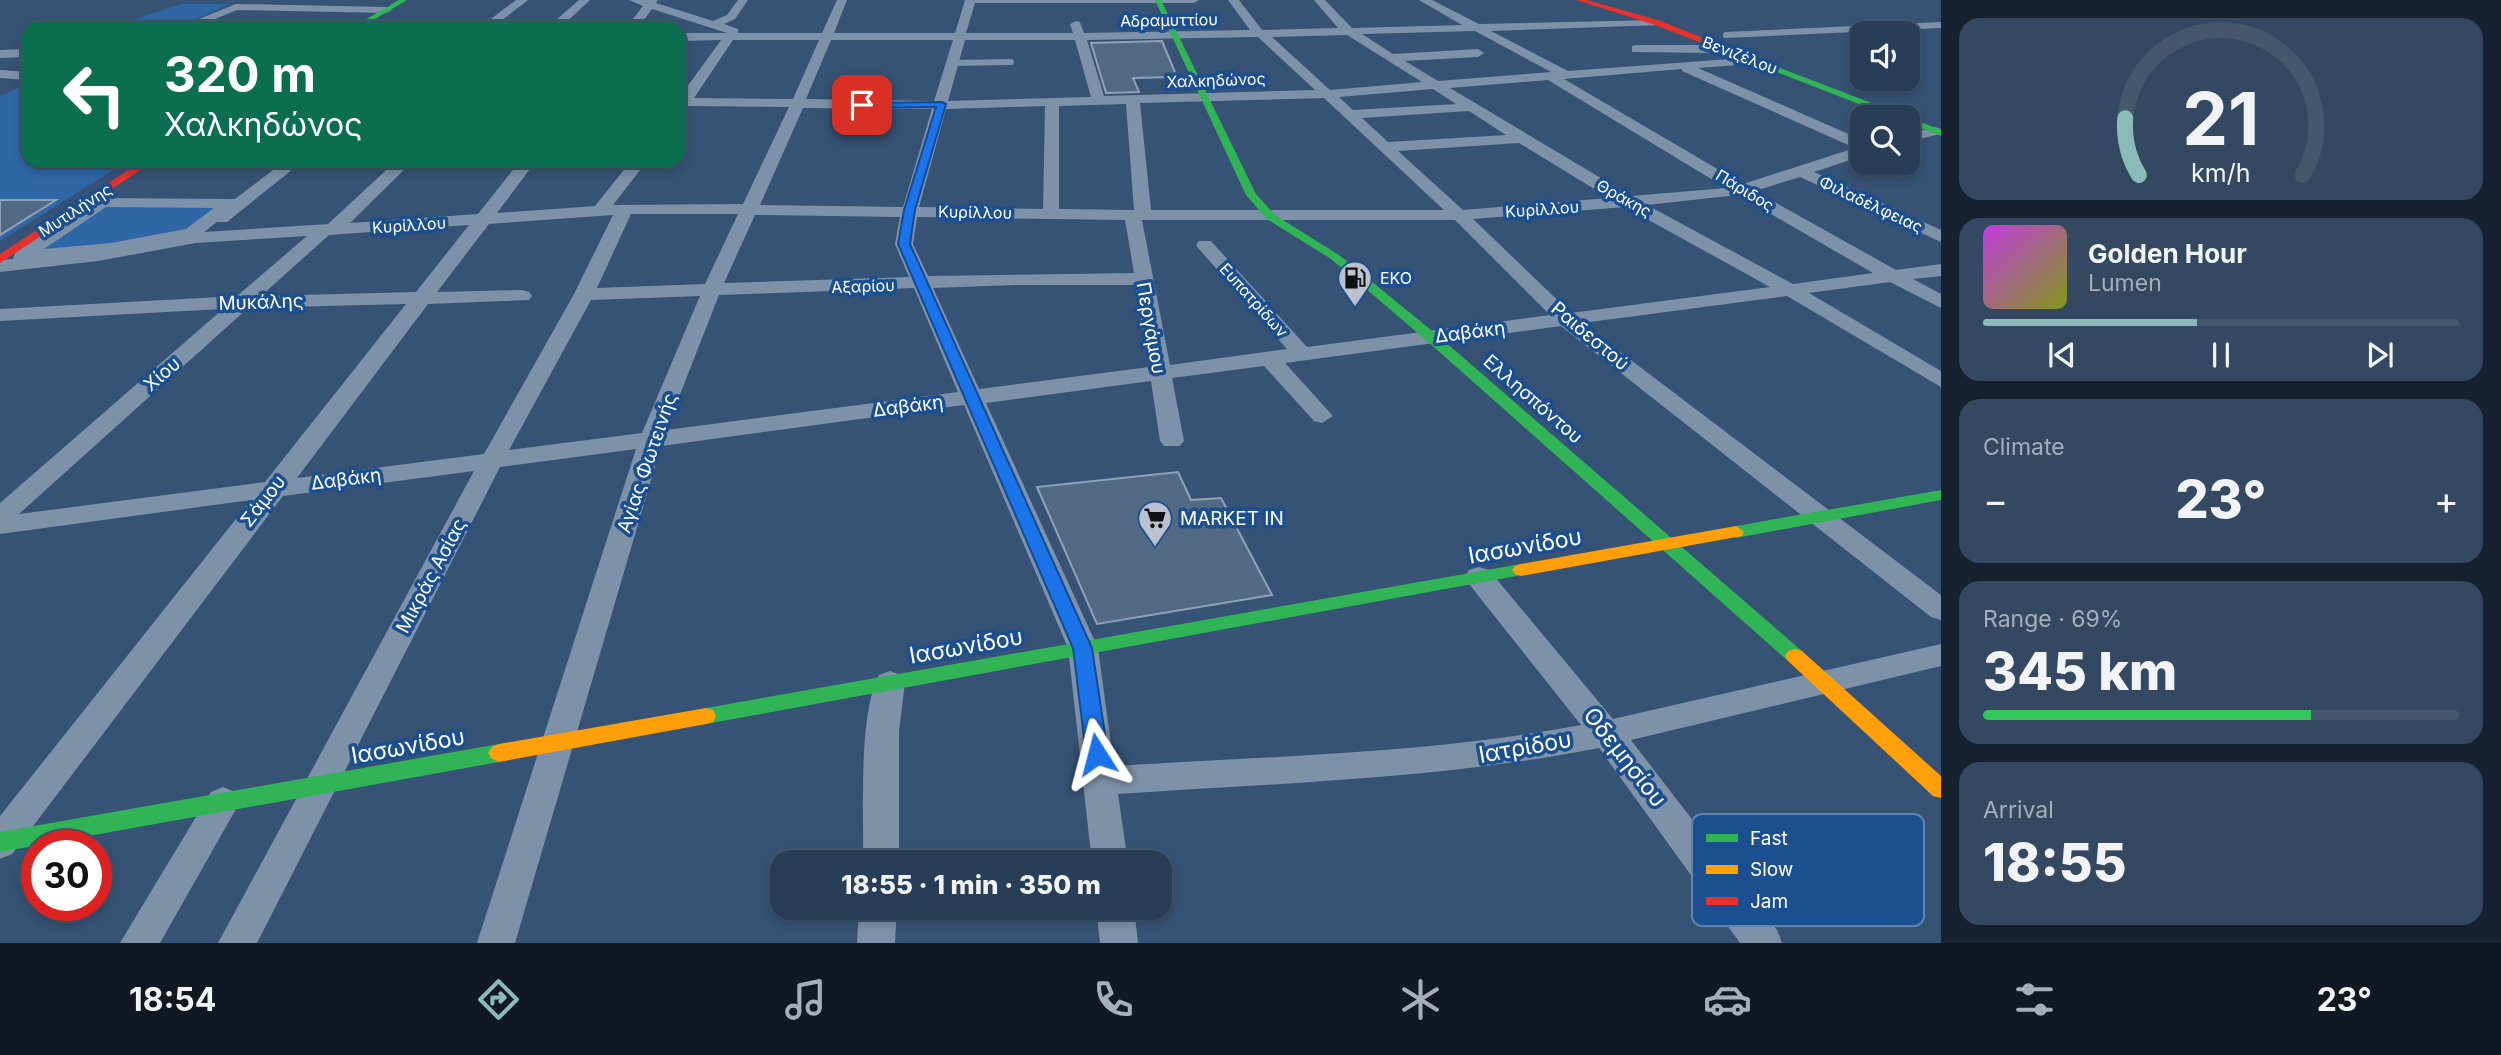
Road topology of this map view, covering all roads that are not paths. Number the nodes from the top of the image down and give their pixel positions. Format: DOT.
graph roads {
  1 [pos="404,0"];
  2 [pos="523,0"];
  3 [pos="585,0"];
  4 [pos="634,0"];
  5 [pos="743,0"];
  6 [pos="842,0"];
  7 [pos="970,0"];
  8 [pos="1069,0"];
  9 [pos="1158,0"];
  10 [pos="1194,0"];
  11 [pos="1233,0"];
  12 [pos="1319,0"];
  13 [pos="1423,0"];
  14 [pos="1578,0"];
  15 [pos="652,2"];
  16 [pos="387,10"];
  17 [pos="198,21"];
  18 [pos="367,21"];
  19 [pos="494,21"];
  20 [pos="561,21"];
  21 [pos="637,21"];
  22 [pos="1658,23"];
  23 [pos="716,24"];
  24 [pos="1941,25"];
  25 [pos="1478,29"];
  26 [pos="1348,32"];
  27 [pos="732,34"];
  28 [pos="1260,34"];
  29 [pos="1174,36"];
  30 [pos="686,37"];
  31 [pos="1080,37"];
  32 [pos="825,38"];
  33 [pos="962,38"];
  34 [pos="13,40"];
  35 [pos="1725,42"];
  36 [pos="0,45"];
  37 [pos="1636,49"];
  38 [pos="21,53"];
  39 [pos="0,54"];
  40 [pos="1478,54"];
  41 [pos="1392,58"];
  42 [pos="1753,60"];
  43 [pos="1012,62"];
  44 [pos="953,63"];
  45 [pos="1682,66"];
  46 [pos="3,75"];
  47 [pos="21,76"];
  48 [pos="1558,76"];
  49 [pos="1439,86"];
  50 [pos="1325,94"];
  51 [pos="686,97"];
  52 [pos="1204,98"];
  53 [pos="1133,100"];
  54 [pos="1099,101"];
  55 [pos="1052,102"];
  56 [pos="686,104"];
  57 [pos="942,104"];
  58 [pos="797,105"];
  59 [pos="1869,105"];
  60 [pos="1472,107"];
  61 [pos="1347,115"];
  62 [pos="1920,125"];
  63 [pos="1938,132"];
  64 [pos="1920,136"];
  65 [pos="1524,138"];
  66 [pos="1850,141"];
  67 [pos="1382,147"];
  68 [pos="1850,155"];
  69 [pos="140,168"];
  70 [pos="286,168"];
  71 [pos="397,168"];
  72 [pos="522,168"];
  73 [pos="635,168"];
  74 [pos="1801,172"];
  75 [pos="1745,189"];
  76 [pos="100,198"];
  77 [pos="248,198"];
  78 [pos="1633,202"];
  79 [pos="750,208"];
  80 [pos="613,210"];
  81 [pos="910,210"];
  82 [pos="1051,213"];
  83 [pos="1138,215"];
  84 [pos="1459,215"];
  85 [pos="1271,217"];
  86 [pos="482,219"];
  87 [pos="327,231"];
  88 [pos="1941,237"];
  89 [pos="196,238"];
  90 [pos="1205,245"];
  91 [pos="0,259"];
  92 [pos="0,266"];
  93 [pos="1941,270"];
  94 [pos="1893,276"];
  95 [pos="1142,279"];
  96 [pos="920,283"];
  97 [pos="1790,290"];
  98 [pos="710,292"];
  99 [pos="584,294"];
  100 [pos="522,296"];
  101 [pos="421,298"];
  102 [pos="1941,302"];
  103 [pos="243,303"];
  104 [pos="0,315"];
  105 [pos="1567,319"];
  106 [pos="1432,337"];
  107 [pos="1302,354"];
  108 [pos="1269,358"];
  109 [pos="1159,373"];
  110 [pos="1941,380"];
  111 [pos="971,397"];
  112 [pos="1322,416"];
  113 [pos="651,439"];
  114 [pos="1172,441"];
  115 [pos="492,460"];
  116 [pos="272,489"];
  117 [pos="1941,495"];
  118 [pos="0,517"];
  119 [pos="1817,517"];
  120 [pos="0,525"];
  121 [pos="1667,543"];
  122 [pos="1479,577"];
  123 [pos="1941,610"];
  124 [pos="1083,648"];
  125 [pos="1941,656"];
  126 [pos="1825,682"];
  127 [pos="890,683"];
  128 [pos="1607,733"];
  129 [pos="561,741"];
  130 [pos="1101,781"];
  131 [pos="321,785"];
  132 [pos="1941,789"];
  133 [pos="223,802"];
  134 [pos="0,842"];
  135 [pos="1692,847"];
  136 [pos="881,850"];
  137 [pos="1109,850"];
  138 [pos="877,920"];
  139 [pos="1116,920"];
  140 [pos="1750,926"];
  141 [pos="139,943"];
  142 [pos="237,943"];
  143 [pos="496,943"];
  144 [pos="876,943"];
  145 [pos="1119,943"];
  146 [pos="1763,943"];
  1 -- 16 [label="street"];
  2 -- 19 [label="street"];
  3 -- 20 [label="street"];
  4 -- 15 [label="street"];
  5 -- 23 [label="street"];
  6 -- 32 [label="street, Αγίας Φωτεινής"];
  7 -- 8 [label="street"];
  7 -- 33 [label="street"];
  8 -- 9 [label="street"];
  8 -- 31 [label="street"];
  9 -- 10 [label="street"];
  9 -- 29 [label="street, Ελλησπόντου"];
  11 -- 28 [label="street, Ραιδεστού"];
  12 -- 26 [label="street, Θράκης"];
  13 -- 25 [label="street, Πάριδος"];
  14 -- 22 [label="street, Βενιζέλου"];
  15 -- 21 [label="street"];
  15 -- 23 [label="street"];
  16 -- 17 [label="street"];
  16 -- 18 [label="street"];
  22 -- 25 [label="street, Αδραμυττίου"];
  22 -- 35 [label="street, Βενιζέλου"];
  23 -- 27 [label="street"];
  24 -- 35 [label="lane"];
  25 -- 26 [label="street, Αδραμυττίου"];
  25 -- 48 [label="street, Πάριδος"];
  26 -- 28 [label="street, Αδραμυττίου"];
  26 -- 41 [label="street, Θράκης"];
  27 -- 30 [label="street, Αδραμυττίου"];
  27 -- 32 [label="street, Αδραμυττίου"];
  27 -- 51 [label="street"];
  28 -- 29 [label="street, Αδραμυττίου"];
  28 -- 50 [label="street, Ραιδεστού"];
  29 -- 31 [label="street, Αδραμυττίου"];
  29 -- 52 [label="street, Ελλησπόντου"];
  31 -- 33 [label="street, Αδραμυττίου"];
  31 -- 54 [label="street"];
  32 -- 33 [label="street, Αδραμυττίου"];
  32 -- 58 [label="street, Αγίας Φωτεινής"];
  33 -- 44 [label="street"];
  34 -- 36 [label="street"];
  35 -- 37 [label="street"];
  35 -- 42 [label="street, Βενιζέλου"];
  38 -- 39 [label="street"];
  40 -- 41 [label="street"];
  41 -- 49 [label="street, Θράκης"];
  42 -- 45 [label="street, Χαλκηδώνος"];
  42 -- 59 [label="street, Βενιζέλου"];
  43 -- 44 [label="lane"];
  44 -- 57 [label="street"];
  45 -- 48 [label="street, Χαλκηδώνος"];
  45 -- 66 [label="street"];
  46 -- 47 [label="street"];
  48 -- 49 [label="street, Χαλκηδώνος"];
  48 -- 75 [label="street, Πάριδος"];
  49 -- 50 [label="street, Χαλκηδώνος"];
  49 -- 60 [label="street, Θράκης"];
  50 -- 52 [label="street, Χαλκηδώνος"];
  50 -- 61 [label="street, Ραιδεστού"];
  52 -- 53 [label="street, Χαλκηδώνος"];
  52 -- 85 [label="street, Ελλησπόντου"];
  53 -- 54 [label="street, Χαλκηδώνος"];
  53 -- 83 [label="street, Περγάμου"];
  54 -- 55 [label="street, Χαλκηδώνος"];
  55 -- 57 [label="street, Χαλκηδώνος"];
  55 -- 82 [label="street"];
  56 -- 58 [label="street, Χαλκηδώνος"];
  57 -- 58 [label="street, Χαλκηδώνος"];
  57 -- 81 [label="street"];
  58 -- 79 [label="street, Αγίας Φωτεινής"];
  60 -- 61 [label="street"];
  60 -- 65 [label="street, Θράκης"];
  61 -- 67 [label="street, Ραιδεστού"];
  62 -- 63 [label="street"];
  63 -- 64 [label="street"];
  65 -- 67 [label="street"];
  65 -- 78 [label="street, Θράκης"];
  67 -- 84 [label="street, Ραιδεστού"];
  68 -- 74 [label="street, Κυρίλλου"];
  69 -- 76 [label="street, Μυτιλήνης"];
  70 -- 77 [label="street"];
  71 -- 87 [label="street, Χίου"];
  72 -- 86 [label="street, Σάμου"];
  73 -- 80 [label="street, Μικράς Ασίας"];
  74 -- 75 [label="street, Κυρίλλου"];
  74 -- 88 [label="street, Φιλαδέλφειας"];
  75 -- 78 [label="street, Κυρίλλου"];
  75 -- 94 [label="street, Πάριδος"];
  76 -- 76 [label="street"];
  76 -- 77 [label="street"];
  76 -- 91 [label="street, Μυτιλήνης"];
  77 -- 89 [label="street"];
  78 -- 84 [label="street, Κυρίλλου"];
  78 -- 97 [label="street, Θράκης"];
  79 -- 80 [label="street, Κυρίλλου"];
  79 -- 81 [label="street, Κυρίλλου"];
  79 -- 98 [label="street, Αγίας Φωτεινής"];
  80 -- 86 [label="street, Κυρίλλου"];
  80 -- 99 [label="street, Μικράς Ασίας"];
  81 -- 82 [label="street, Κυρίλλου"];
  81 -- 96 [label="street"];
  82 -- 83 [label="street, Κυρίλλου"];
  83 -- 85 [label="street, Κυρίλλου"];
  83 -- 95 [label="street, Περγάμου"];
  84 -- 85 [label="street, Κυρίλλου"];
  84 -- 105 [label="street, Ραιδεστού"];
  85 -- 106 [label="street, Ελλησπόντου"];
  86 -- 87 [label="street, Κυρίλλου"];
  86 -- 101 [label="street, Σάμου"];
  87 -- 89 [label="street, Κυρίλλου"];
  87 -- 103 [label="street, Χίου"];
  89 -- 92 [label="street, Κυρίλλου"];
  90 -- 107 [label="street, Ευπατρίδων"];
  93 -- 94 [label="street, Δαβάκη"];
  94 -- 97 [label="street, Δαβάκη"];
  94 -- 102 [label="street, Πάριδος"];
  95 -- 96 [label="street, Αξαρίου"];
  95 -- 109 [label="street, Περγάμου"];
  96 -- 98 [label="street, Αξαρίου"];
  96 -- 111 [label="street"];
  97 -- 105 [label="street, Δαβάκη"];
  97 -- 110 [label="street, Θράκης"];
  98 -- 99 [label="street, Αξαρίου"];
  98 -- 113 [label="street, Αγίας Φωτεινής"];
  99 -- 115 [label="street, Μικράς Ασίας"];
  100 -- 101 [label="street, Μυκάλης"];
  101 -- 103 [label="street, Μυκάλης"];
  101 -- 116 [label="street, Σάμου"];
  103 -- 104 [label="street, Μυκάλης"];
  103 -- 118 [label="street, Χίου"];
  105 -- 106 [label="street, Δαβάκη"];
  105 -- 119 [label="street, Ραιδεστού"];
  106 -- 107 [label="street, Δαβάκη"];
  106 -- 121 [label="street, Ελλησπόντου"];
  107 -- 108 [label="street, Δαβάκη"];
  108 -- 109 [label="street, Δαβάκη"];
  108 -- 112 [label="street"];
  109 -- 111 [label="street, Δαβάκη"];
  109 -- 114 [label="street, Περγάμου"];
  111 -- 113 [label="street, Δαβάκη"];
  111 -- 124 [label="street"];
  113 -- 115 [label="street, Δαβάκη"];
  113 -- 129 [label="street, Αγίας Φωτεινής"];
  115 -- 116 [label="street, Δαβάκη"];
  115 -- 131 [label="street, Μικράς Ασίας"];
  116 -- 120 [label="street, Δαβάκη"];
  116 -- 134 [label="street, Σάμου"];
  117 -- 119 [label="street, Ιασωνίδου"];
  119 -- 121 [label="street, Ιασωνίδου"];
  119 -- 123 [label="street, Ραιδεστού"];
  121 -- 122 [label="street, Ιασωνίδου"];
  121 -- 126 [label="street, Ελλησπόντου"];
  122 -- 124 [label="street, Ιασωνίδου"];
  122 -- 128 [label="street, Οδεμησίου"];
  124 -- 127 [label="street, Ιασωνίδου"];
  124 -- 130 [label="street"];
  125 -- 126 [label="street, Ιατρίδου"];
  126 -- 128 [label="street, Ιατρίδου"];
  126 -- 132 [label="street, Ελλησπόντου"];
  127 -- 129 [label="street, Ιασωνίδου"];
  127 -- 136 [label="street"];
  128 -- 130 [label="street, Ιατρίδου"];
  128 -- 135 [label="street, Οδεμησίου"];
  129 -- 131 [label="street, Ιασωνίδου"];
  129 -- 143 [label="street, Αγίας Φωτεινής"];
  130 -- 137 [label="street"];
  131 -- 133 [label="street, Ιασωνίδου"];
  131 -- 142 [label="street, Μικράς Ασίας"];
  133 -- 134 [label="street, Ιασωνίδου"];
  133 -- 141 [label="street"];
  138 -- 144 [label="street"];
  139 -- 145 [label="street"];
  140 -- 146 [label="street, Οδεμησίου"];
}
